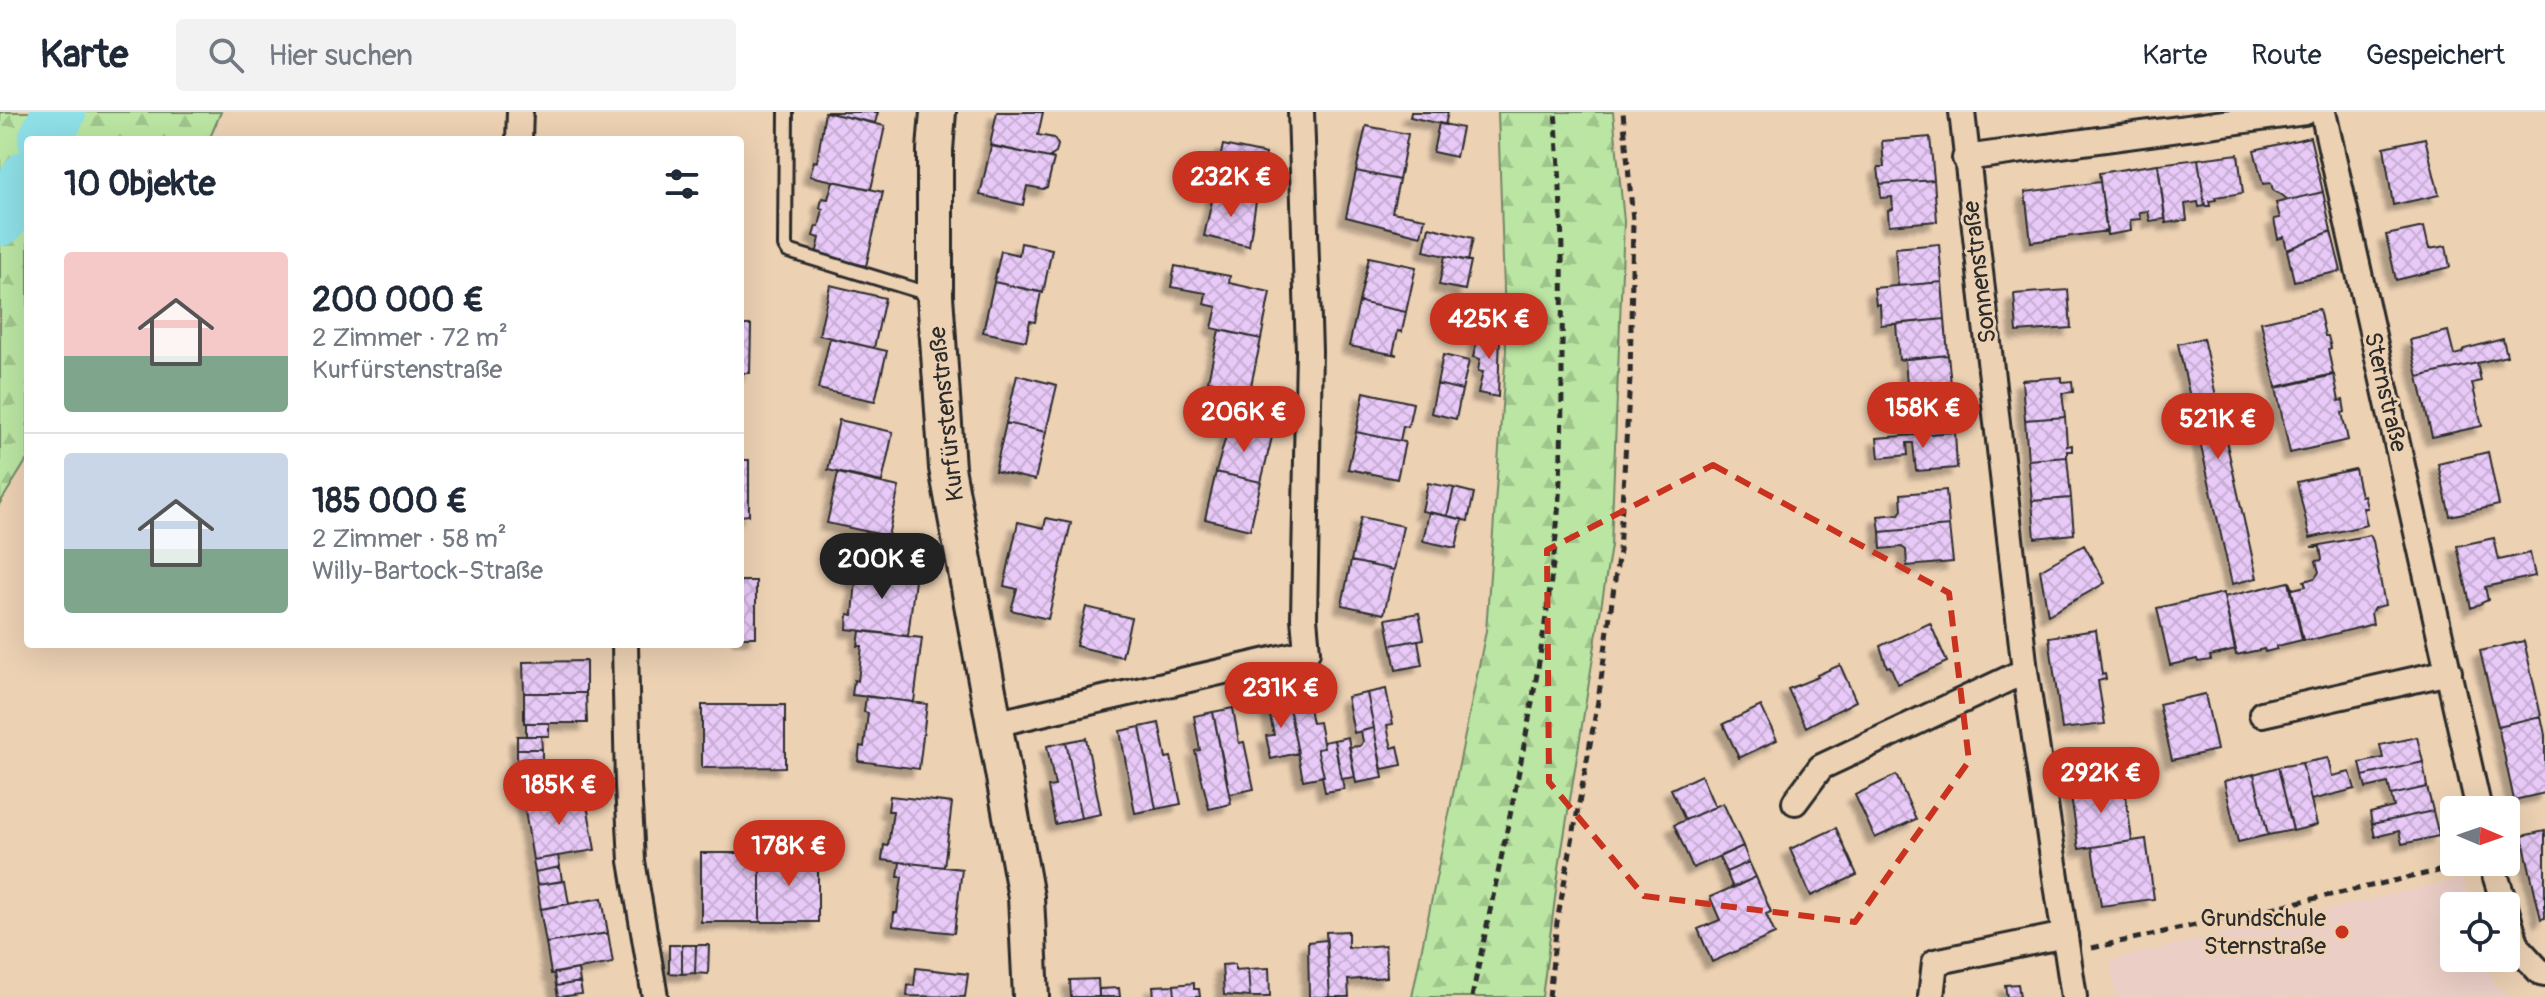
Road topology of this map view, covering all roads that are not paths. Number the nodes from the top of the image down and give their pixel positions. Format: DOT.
graph roads {
  1 [pos="520,112"];
  2 [pos="786,112"];
  3 [pos="938,112"];
  4 [pos="1301,112"];
  5 [pos="1962,112"];
  6 [pos="2305,112"];
  7 [pos="2323,112"];
  8 [pos="519,136"];
  9 [pos="1965,158"];
  10 [pos="935,296"];
  11 [pos="625,648"];
  12 [pos="2025,671"];
  13 [pos="2449,672"];
  14 [pos="2262,714"];
  15 [pos="994,724"];
  16 [pos="2476,796"];
  17 [pos="1795,802"];
  18 [pos="2066,944"];
  19 [pos="2520,950"];
  20 [pos="2545,973"];
  21 [pos="655,997"];
  22 [pos="1031,997"];
  23 [pos="1931,997"];
  24 [pos="2074,997"];
  1 -- 8 [label="street"];
  2 -- 10 [label="lane"];
  3 -- 10 [label="street, Kurfürstenstraße"];
  4 -- 15 [label="street"];
  5 -- 9 [label="street, Sonnenstraße"];
  6 -- 9 [label="street"];
  7 -- 13 [label="street, Sternstraße"];
  9 -- 12 [label="street, Sonnenstraße"];
  10 -- 15 [label="street, Kurfürstenstraße"];
  11 -- 21 [label="street"];
  12 -- 17 [label="street"];
  12 -- 18 [label="street, Sonnenstraße"];
  13 -- 14 [label="street"];
  13 -- 16 [label="street, Sternstraße"];
  15 -- 22 [label="street, Kurfürstenstraße"];
  18 -- 23 [label="street"];
  18 -- 24 [label="street, Sonnenstraße"];
  19 -- 20 [label="street"];
}
